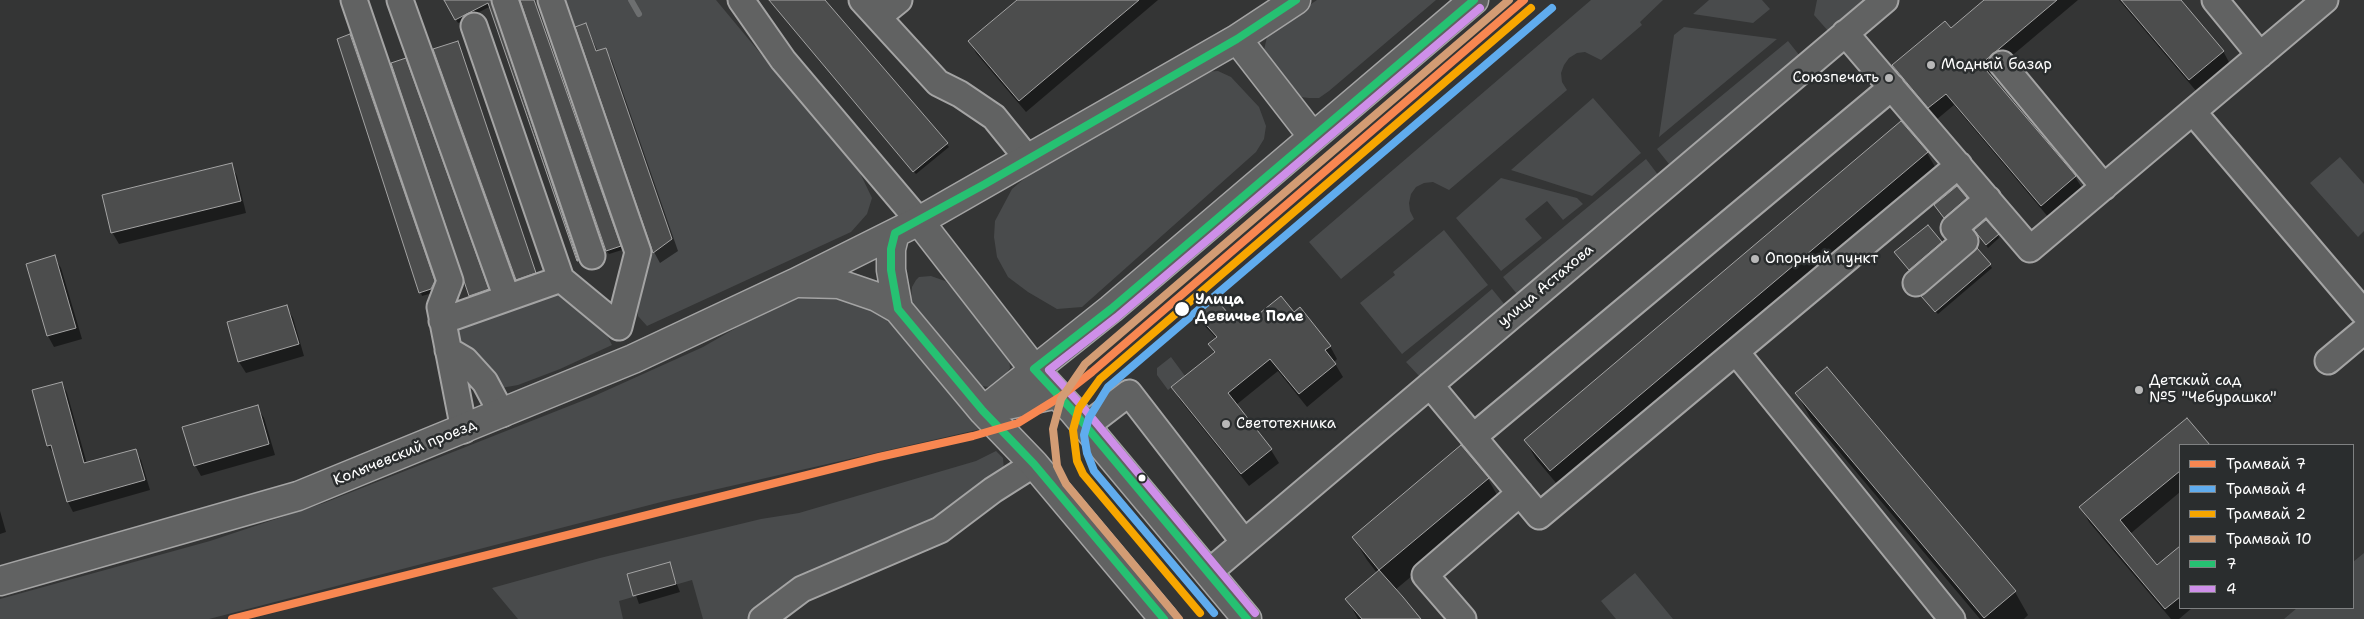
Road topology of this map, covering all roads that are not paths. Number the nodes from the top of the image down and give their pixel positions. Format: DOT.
graph roads {
  1 [pos="354,0"];
  2 [pos="400,0"];
  3 [pos="505,0"];
  4 [pos="550,0"];
  5 [pos="741,0"];
  6 [pos="899,0"];
  7 [pos="1296,0"];
  8 [pos="1474,0"];
  9 [pos="1885,0"];
  10 [pos="2215,0"];
  11 [pos="2325,0"];
  12 [pos="870,9"];
  13 [pos="474,26"];
  14 [pos="1845,33"];
  15 [pos="1238,38"];
  16 [pos="2260,55"];
  17 [pos="2002,64"];
  18 [pos="1892,87"];
  19 [pos="2193,112"];
  20 [pos="1313,137"];
  21 [pos="1028,159"];
  22 [pos="1959,165"];
  23 [pos="2104,186"];
  24 [pos="1988,199"];
  25 [pos="919,221"];
  26 [pos="895,233"];
  27 [pos="592,256"];
  28 [pos="561,279"];
  29 [pos="795,283"];
  30 [pos="1916,283"];
  31 [pos="503,287"];
  32 [pos="898,310"];
  33 [pos="2364,314"];
  34 [pos="442,320"];
  35 [pos="619,327"];
  36 [pos="2364,330"];
  37 [pos="448,350"];
  38 [pos="1736,352"];
  39 [pos="633,359"];
  40 [pos="2328,361"];
  41 [pos="1034,369"];
  42 [pos="1430,385"];
  43 [pos="1057,394"];
  44 [pos="983,411"];
  45 [pos="502,414"];
  46 [pos="1086,426"];
  47 [pos="464,430"];
  48 [pos="1473,437"];
  49 [pos="1034,464"];
  50 [pos="1520,493"];
  51 [pos="1244,542"];
  52 [pos="1208,573"];
  53 [pos="0,581"];
  54 [pos="1162,618"];
  55 [pos="762,619"];
  56 [pos="1247,619"];
  57 [pos="1463,619"];
  58 [pos="1952,619"];
  1 -- 34 [label="street"];
  2 -- 31 [label="street"];
  3 -- 27 [label="street"];
  4 -- 35 [label="street"];
  5 -- 25 [label="street"];
  6 -- 12 [label="street"];
  7 -- 15 [label="main road"];
  8 -- 20 [label="main road"];
  9 -- 14 [label="street, улица Астахова"];
  10 -- 16 [label="street"];
  11 -- 16 [label="street"];
  12 -- 21 [label="street"];
  13 -- 28 [label="street"];
  14 -- 18 [label="street"];
  14 -- 42 [label="street, улица Астахова"];
  15 -- 20 [label="main road"];
  15 -- 21 [label="main road"];
  16 -- 19 [label="street"];
  17 -- 23 [label="street"];
  18 -- 22 [label="street"];
  18 -- 48 [label="street"];
  19 -- 23 [label="street"];
  19 -- 33 [label="street"];
  20 -- 41 [label="main road"];
  21 -- 25 [label="main road"];
  22 -- 24 [label="street"];
  22 -- 38 [label="street"];
  23 -- 24 [label="street"];
  24 -- 30 [label="street"];
  25 -- 26 [label="main road"];
  25 -- 41 [label="main road"];
  26 -- 29 [label="main road, Колычевский проезд"];
  26 -- 32 [label="main road"];
  28 -- 34 [label="street"];
  28 -- 35 [label="street"];
  29 -- 32 [label="main road"];
  29 -- 39 [label="main road, Колычевский проезд"];
  32 -- 44 [label="main road"];
  34 -- 37 [label="street"];
  35 -- 39 [label="street"];
  36 -- 40 [label="street"];
  37 -- 45 [label="street"];
  37 -- 47 [label="street"];
  38 -- 50 [label="street"];
  38 -- 58 [label="street"];
  39 -- 45 [label="main road, Колычевский проезд"];
  41 -- 43 [label="main road"];
  41 -- 44 [label="main road"];
  42 -- 48 [label="street"];
  42 -- 51 [label="street, улица Астахова"];
  43 -- 44 [label="main road"];
  43 -- 46 [label="main road"];
  44 -- 49 [label="main road"];
  45 -- 47 [label="main road, Колычевский проезд"];
  46 -- 51 [label="street"];
  46 -- 52 [label="main road"];
  47 -- 53 [label="main road, Колычевский проезд"];
  48 -- 50 [label="street"];
  49 -- 54 [label="main road"];
  49 -- 55 [label="street"];
  50 -- 57 [label="street"];
  51 -- 52 [label="street, улица Астахова"];
  52 -- 56 [label="main road"];
}
